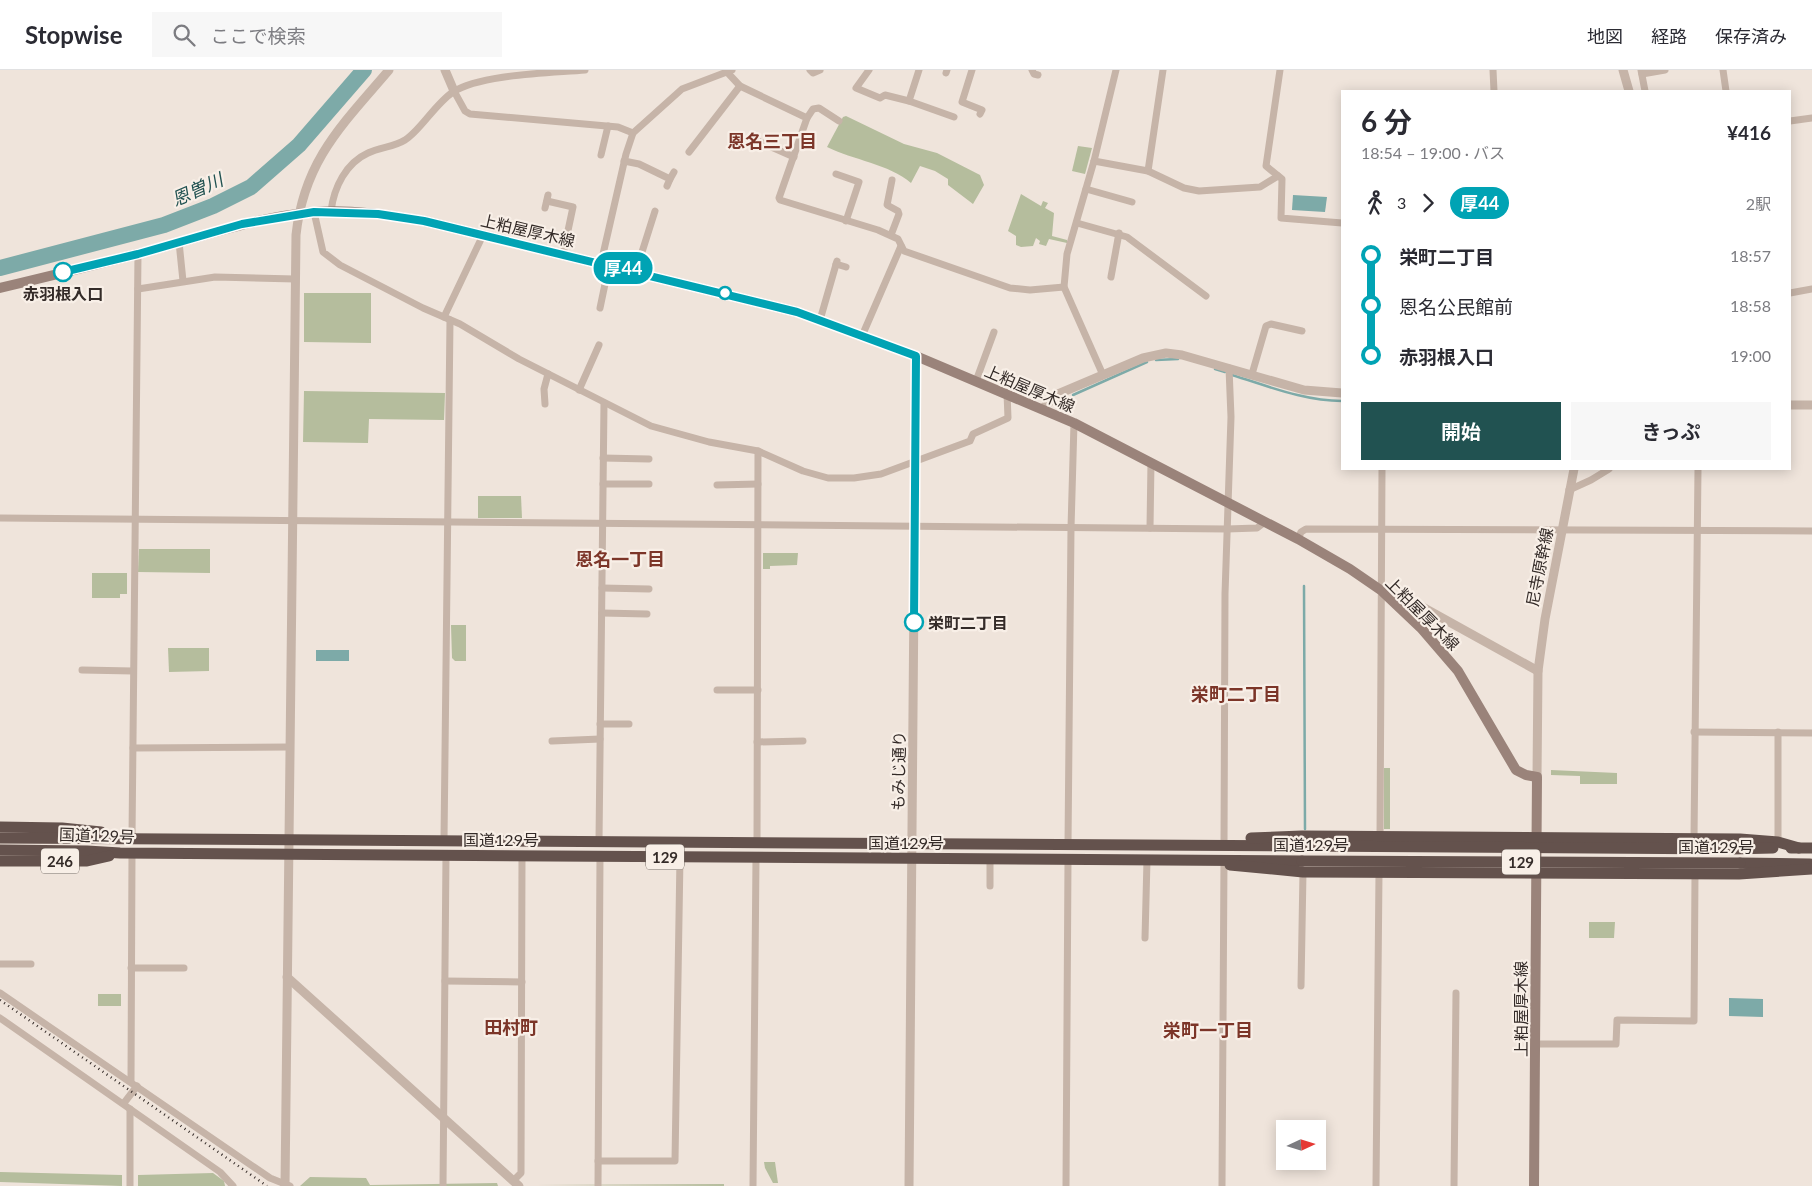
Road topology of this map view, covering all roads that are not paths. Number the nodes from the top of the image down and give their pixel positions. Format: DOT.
graph roads {
  1 [pos="389,70"];
  2 [pos="445,70"];
  3 [pos="585,70"];
  4 [pos="810,70"];
  5 [pos="820,70"];
  6 [pos="869,70"];
  7 [pos="919,70"];
  8 [pos="972,70"];
  9 [pos="1116,70"];
  10 [pos="1163,70"];
  11 [pos="1280,70"];
  12 [pos="1493,70"];
  13 [pos="1623,70"];
  14 [pos="1664,70"];
  15 [pos="1723,70"];
  16 [pos="550,71"];
  17 [pos="726,71"];
  18 [pos="1641,72"];
  19 [pos="740,86"];
  20 [pos="1494,90"];
  21 [pos="1629,90"];
  22 [pos="1645,90"];
  23 [pos="1726,90"];
  24 [pos="454,91"];
  25 [pos="909,101"];
  26 [pos="980,114"];
  27 [pos="954,117"];
  28 [pos="808,118"];
  29 [pos="1812,118"];
  30 [pos="839,121"];
  31 [pos="1791,122"];
  32 [pos="608,126"];
  33 [pos="633,133"];
  34 [pos="751,138"];
  35 [pos="693,150"];
  36 [pos="601,155"];
  37 [pos="794,156"];
  38 [pos="624,161"];
  39 [pos="1094,161"];
  40 [pos="1148,171"];
  41 [pos="674,172"];
  42 [pos="840,173"];
  43 [pos="1278,176"];
  44 [pos="892,180"];
  45 [pos="1086,189"];
  46 [pos="575,198"];
  47 [pos="546,201"];
  48 [pos="1132,202"];
  49 [pos="573,207"];
  50 [pos="331,211"];
  51 [pos="655,211"];
  52 [pos="314,212"];
  53 [pos="298,214"];
  54 [pos="846,221"];
  55 [pos="1077,223"];
  56 [pos="1341,223"];
  57 [pos="1119,233"];
  58 [pos="483,235"];
  59 [pos="891,236"];
  60 [pos="179,242"];
  61 [pos="901,246"];
  62 [pos="138,254"];
  63 [pos="563,254"];
  64 [pos="605,264"];
  65 [pos="846,267"];
  66 [pos="636,271"];
  67 [pos="1111,278"];
  68 [pos="295,279"];
  69 [pos="184,281"];
  70 [pos="1064,287"];
  71 [pos="0,288"];
  72 [pos="138,288"];
  73 [pos="1812,288"];
  74 [pos="1791,293"];
  75 [pos="1201,295"];
  76 [pos="599,304"];
  77 [pos="447,318"];
  78 [pos="820,320"];
  79 [pos="1302,331"];
  80 [pos="994,332"];
  81 [pos="862,336"];
  82 [pos="599,345"];
  83 [pos="916,356"];
  84 [pos="1229,368"];
  85 [pos="548,374"];
  86 [pos="1252,374"];
  87 [pos="1103,375"];
  88 [pos="976,381"];
  89 [pos="579,390"];
  90 [pos="1341,393"];
  91 [pos="1007,394"];
  92 [pos="604,403"];
  93 [pos="545,404"];
  94 [pos="1791,405"];
  95 [pos="1812,405"];
  96 [pos="1042,409"];
  97 [pos="1074,423"];
  98 [pos="758,452"];
  99 [pos="603,458"];
  100 [pos="649,459"];
  101 [pos="916,462"];
  102 [pos="1150,462"];
  103 [pos="1382,470"];
  104 [pos="1574,470"];
  105 [pos="1607,470"];
  106 [pos="1698,470"];
  107 [pos="603,484"];
  108 [pos="649,484"];
  109 [pos="758,484"];
  110 [pos="717,485"];
  111 [pos="1569,490"];
  112 [pos="1228,502"];
  113 [pos="0,518"];
  114 [pos="136,519"];
  115 [pos="292,520"];
  116 [pos="448,522"];
  117 [pos="603,522"];
  118 [pos="1265,522"];
  119 [pos="758,523"];
  120 [pos="915,527"];
  121 [pos="1071,528"];
  122 [pos="1150,528"];
  123 [pos="1227,529"];
  124 [pos="1382,529"];
  125 [pos="1561,530"];
  126 [pos="1697,531"];
  127 [pos="1812,531"];
  128 [pos="1298,539"];
  129 [pos="602,588"];
  130 [pos="649,589"];
  131 [pos="1382,591"];
  132 [pos="1393,600"];
  133 [pos="602,614"];
  134 [pos="647,614"];
  135 [pos="1438,616"];
  136 [pos="1421,628"];
  137 [pos="82,670"];
  138 [pos="133,670"];
  139 [pos="1538,671"];
  140 [pos="717,690"];
  141 [pos="758,690"];
  142 [pos="600,724"];
  143 [pos="629,724"];
  144 [pos="1694,732"];
  145 [pos="1778,732"];
  146 [pos="1812,732"];
  147 [pos="600,739"];
  148 [pos="552,740"];
  149 [pos="804,741"];
  150 [pos="757,742"];
  151 [pos="290,747"];
  152 [pos="133,748"];
  153 [pos="1536,777"];
  154 [pos="0,827"];
  155 [pos="126,837"];
  156 [pos="1380,837"];
  157 [pos="0,838"];
  158 [pos="288,838"];
  159 [pos="1537,838"];
  160 [pos="1694,839"];
  161 [pos="444,840"];
  162 [pos="599,841"];
  163 [pos="757,842"];
  164 [pos="1224,842"];
  165 [pos="1778,842"];
  166 [pos="912,843"];
  167 [pos="1068,844"];
  168 [pos="1799,848"];
  169 [pos="1812,848"];
  170 [pos="0,850"];
  171 [pos="132,853"];
  172 [pos="120,854"];
  173 [pos="288,854"];
  174 [pos="446,855"];
  175 [pos="522,856"];
  176 [pos="600,856"];
  177 [pos="680,857"];
  178 [pos="756,858"];
  179 [pos="912,859"];
  180 [pos="990,859"];
  181 [pos="1068,860"];
  182 [pos="1147,860"];
  183 [pos="0,861"];
  184 [pos="1224,862"];
  185 [pos="1812,864"];
  186 [pos="1302,866"];
  187 [pos="1812,869"];
  188 [pos="1379,872"];
  189 [pos="1537,873"];
  190 [pos="1695,874"];
  191 [pos="990,886"];
  192 [pos="1145,938"];
  193 [pos="0,964"];
  194 [pos="31,964"];
  195 [pos="179,966"];
  196 [pos="131,968"];
  197 [pos="287,977"];
  198 [pos="445,981"];
  199 [pos="522,982"];
  200 [pos="1301,986"];
  201 [pos="0,993"];
  202 [pos="1456,993"];
  203 [pos="522,995"];
  204 [pos="531,995"];
  205 [pos="0,1018"];
  206 [pos="1535,1044"];
  207 [pos="134,1084"];
  208 [pos="127,1106"];
  209 [pos="443,1119"];
  210 [pos="598,1161"];
  211 [pos="516,1184"];
  212 [pos="287,1185"];
  213 [pos="130,1186"];
  214 [pos="233,1186"];
  215 [pos="443,1186"];
  216 [pos="598,1186"];
  217 [pos="753,1186"];
  218 [pos="909,1186"];
  219 [pos="1066,1186"];
  220 [pos="1222,1186"];
  221 [pos="1376,1186"];
  222 [pos="1454,1186"];
  223 [pos="1534,1186"];
  1 -- 53 [label="street"];
  2 -- 24 [label="street"];
  3 -- 16 [label="street"];
  4 -- 5 [label="street"];
  6 -- 25 [label="street"];
  7 -- 25 [label="street"];
  8 -- 26 [label="street"];
  9 -- 39 [label="street"];
  10 -- 40 [label="street"];
  11 -- 43 [label="street"];
  12 -- 20 [label="street"];
  13 -- 21 [label="street"];
  14 -- 18 [label="street"];
  15 -- 23 [label="street"];
  16 -- 24 [label="street"];
  17 -- 19 [label="street"];
  17 -- 33 [label="street"];
  18 -- 22 [label="street"];
  19 -- 28 [label="street"];
  19 -- 35 [label="street"];
  24 -- 32 [label="street"];
  24 -- 50 [label="street"];
  25 -- 27 [label="street"];
  28 -- 30 [label="street"];
  28 -- 37 [label="street"];
  29 -- 31 [label="street"];
  32 -- 33 [label="street"];
  32 -- 36 [label="street"];
  33 -- 38 [label="street"];
  34 -- 37 [label="street"];
  37 -- 54 [label="street"];
  38 -- 41 [label="street"];
  38 -- 64 [label="street"];
  39 -- 40 [label="street"];
  39 -- 45 [label="street"];
  40 -- 43 [label="street"];
  42 -- 54 [label="street"];
  43 -- 56 [label="street"];
  44 -- 59 [label="street"];
  45 -- 48 [label="street"];
  45 -- 55 [label="street"];
  46 -- 49 [label="street"];
  47 -- 49 [label="street"];
  49 -- 63 [label="street"];
  50 -- 52 [label="main road, 上粕屋厚木線"];
  50 -- 58 [label="main road, 上粕屋厚木線"];
  51 -- 66 [label="street"];
  52 -- 53 [label="main road, 上粕屋厚木線"];
  52 -- 77 [label="street"];
  53 -- 60 [label="main road, 上粕屋厚木線"];
  53 -- 68 [label="street"];
  54 -- 59 [label="street"];
  55 -- 57 [label="street"];
  55 -- 70 [label="street"];
  57 -- 67 [label="street"];
  57 -- 75 [label="street"];
  58 -- 63 [label="main road, 上粕屋厚木線"];
  58 -- 77 [label="street"];
  59 -- 61 [label="street"];
  60 -- 62 [label="main road, 上粕屋厚木線"];
  60 -- 69 [label="street"];
  61 -- 70 [label="street"];
  61 -- 81 [label="street"];
  62 -- 71 [label="main road, 上粕屋厚木線"];
  62 -- 72 [label="street"];
  63 -- 64 [label="main road, 上粕屋厚木線"];
  64 -- 66 [label="main road, 上粕屋厚木線"];
  64 -- 76 [label="street"];
  65 -- 78 [label="street"];
  66 -- 78 [label="main road, 上粕屋厚木線"];
  68 -- 69 [label="street"];
  68 -- 115 [label="street"];
  69 -- 72 [label="street"];
  70 -- 87 [label="street"];
  72 -- 114 [label="street"];
  73 -- 74 [label="street"];
  77 -- 85 [label="street"];
  77 -- 116 [label="street"];
  78 -- 81 [label="main road, 上粕屋厚木線"];
  79 -- 86 [label="street"];
  80 -- 88 [label="street"];
  81 -- 83 [label="main road, 上粕屋厚木線"];
  82 -- 89 [label="street"];
  83 -- 88 [label="main road, 上粕屋厚木線"];
  83 -- 101 [label="street, もみじ通り"];
  84 -- 86 [label="street"];
  84 -- 87 [label="street"];
  84 -- 112 [label="street"];
  85 -- 89 [label="street"];
  85 -- 93 [label="street"];
  86 -- 90 [label="street"];
  87 -- 96 [label="street"];
  88 -- 91 [label="main road, 上粕屋厚木線"];
  89 -- 92 [label="street"];
  91 -- 96 [label="main road, 上粕屋厚木線"];
  91 -- 101 [label="street"];
  92 -- 98 [label="street"];
  92 -- 99 [label="street"];
  94 -- 95 [label="street"];
  96 -- 97 [label="main road, 上粕屋厚木線"];
  97 -- 102 [label="main road, 上粕屋厚木線"];
  97 -- 121 [label="street"];
  98 -- 101 [label="street"];
  98 -- 109 [label="street"];
  99 -- 100 [label="street"];
  99 -- 107 [label="street"];
  101 -- 120 [label="street, もみじ通り"];
  102 -- 112 [label="main road, 上粕屋厚木線"];
  102 -- 122 [label="street"];
  103 -- 124 [label="street"];
  104 -- 111 [label="street, 尼寺原幹線"];
  105 -- 111 [label="street"];
  106 -- 126 [label="street"];
  107 -- 108 [label="street"];
  107 -- 117 [label="street"];
  109 -- 110 [label="street"];
  109 -- 119 [label="street"];
  111 -- 125 [label="street, 尼寺原幹線"];
  112 -- 118 [label="main road, 上粕屋厚木線"];
  112 -- 123 [label="street"];
  113 -- 114 [label="street"];
  114 -- 115 [label="street"];
  114 -- 138 [label="street"];
  115 -- 116 [label="street"];
  115 -- 151 [label="street"];
  116 -- 117 [label="street"];
  116 -- 161 [label="street"];
  117 -- 119 [label="street"];
  117 -- 129 [label="street"];
  118 -- 123 [label="street"];
  118 -- 128 [label="main road, 上粕屋厚木線"];
  119 -- 120 [label="street"];
  119 -- 141 [label="street"];
  120 -- 121 [label="street"];
  120 -- 166 [label="street, もみじ通り"];
  121 -- 122 [label="street"];
  121 -- 167 [label="street"];
  122 -- 123 [label="street"];
  123 -- 164 [label="street"];
  124 -- 125 [label="street"];
  124 -- 128 [label="street"];
  124 -- 131 [label="street"];
  125 -- 126 [label="street"];
  125 -- 139 [label="street, 尼寺原幹線"];
  126 -- 127 [label="street"];
  126 -- 144 [label="street"];
  128 -- 131 [label="main road, 上粕屋厚木線"];
  129 -- 130 [label="street"];
  129 -- 133 [label="street"];
  131 -- 132 [label="main road, 上粕屋厚木線"];
  131 -- 156 [label="street"];
  132 -- 135 [label="street"];
  132 -- 136 [label="main road, 上粕屋厚木線"];
  133 -- 134 [label="street"];
  133 -- 142 [label="street"];
  135 -- 136 [label="street"];
  135 -- 139 [label="street"];
  136 -- 153 [label="main road, 上粕屋厚木線"];
  137 -- 138 [label="street"];
  138 -- 152 [label="street"];
  139 -- 153 [label="street, 尼寺原幹線"];
  140 -- 141 [label="street"];
  141 -- 150 [label="street"];
  142 -- 143 [label="street"];
  142 -- 147 [label="street"];
  144 -- 145 [label="street"];
  144 -- 160 [label="street"];
  145 -- 146 [label="street"];
  145 -- 165 [label="street"];
  147 -- 148 [label="street"];
  147 -- 162 [label="street"];
  149 -- 150 [label="street"];
  150 -- 163 [label="street"];
  151 -- 152 [label="street"];
  151 -- 158 [label="street"];
  152 -- 155 [label="street"];
  153 -- 159 [label="main road, 上粕屋厚木線"];
  154 -- 155 [label="highway, 246"];
  155 -- 157 [label="highway, 国道129号 / 129"];
  155 -- 158 [label="highway, 国道129号 / 129"];
  156 -- 159 [label="highway, 129"];
  156 -- 164 [label="highway, 129"];
  158 -- 161 [label="highway, 国道129号 / 129"];
  158 -- 173 [label="street"];
  159 -- 160 [label="highway, 129"];
  159 -- 189 [label="main road, 上粕屋厚木線"];
  160 -- 165 [label="highway, 129"];
  161 -- 162 [label="highway, 国道129号 / 129"];
  162 -- 163 [label="highway, 国道129号 / 129"];
  163 -- 166 [label="highway, 国道129号 / 129"];
  164 -- 167 [label="highway, 国道129号 / 129"];
  164 -- 168 [label="highway, 国道129号 / 129, bridge"];
  165 -- 168 [label="highway, 129"];
  166 -- 167 [label="highway, 国道129号 / 129"];
  166 -- 179 [label="street, もみじ通り"];
  168 -- 169 [label="highway, 国道129号 / 129"];
  170 -- 172 [label="highway, 国道129号 / 129"];
  171 -- 172 [label="highway, 国道129号 / 129"];
  171 -- 173 [label="highway, 国道129号 / 129"];
  171 -- 196 [label="street"];
  172 -- 183 [label="highway, 246"];
  173 -- 174 [label="highway, 国道129号 / 129"];
  173 -- 197 [label="street"];
  174 -- 175 [label="highway, 国道129号 / 129"];
  174 -- 198 [label="street"];
  175 -- 176 [label="highway, 国道129号 / 129"];
  175 -- 199 [label="street"];
  176 -- 177 [label="highway, 国道129号 / 129"];
  176 -- 210 [label="street"];
  177 -- 178 [label="highway, 国道129号 / 129"];
  177 -- 210 [label="street"];
  178 -- 179 [label="highway, 国道129号 / 129"];
  178 -- 217 [label="street"];
  179 -- 180 [label="highway, 国道129号 / 129"];
  179 -- 218 [label="street, もみじ通り"];
  180 -- 181 [label="highway, 国道129号 / 129"];
  180 -- 191 [label="street"];
  181 -- 182 [label="highway, 国道129号 / 129"];
  181 -- 219 [label="street"];
  182 -- 184 [label="highway, 国道129号 / 129"];
  182 -- 192 [label="street"];
  184 -- 186 [label="highway, 国道129号 / 129"];
  184 -- 220 [label="street"];
  185 -- 186 [label="highway, 国道129号 / 129, bridge"];
  186 -- 188 [label="highway, 129"];
  186 -- 200 [label="street"];
  187 -- 190 [label="highway, 129"];
  188 -- 189 [label="highway, 129"];
  188 -- 221 [label="street"];
  189 -- 190 [label="highway, 129"];
  189 -- 206 [label="main road, 上粕屋厚木線"];
  190 -- 206 [label="street"];
  193 -- 194 [label="street"];
  195 -- 196 [label="street"];
  196 -- 207 [label="street"];
  197 -- 209 [label="street"];
  197 -- 212 [label="street"];
  198 -- 199 [label="street"];
  198 -- 209 [label="street"];
  199 -- 203 [label="street"];
  201 -- 207 [label="street"];
  202 -- 222 [label="street"];
  203 -- 204 [label="street"];
  203 -- 211 [label="street"];
  205 -- 208 [label="street"];
  206 -- 223 [label="main road, 上粕屋厚木線"];
  207 -- 208 [label="street"];
  207 -- 212 [label="street"];
  208 -- 213 [label="street"];
  208 -- 214 [label="street"];
  209 -- 211 [label="street"];
  209 -- 215 [label="street"];
  210 -- 216 [label="street"];
}
